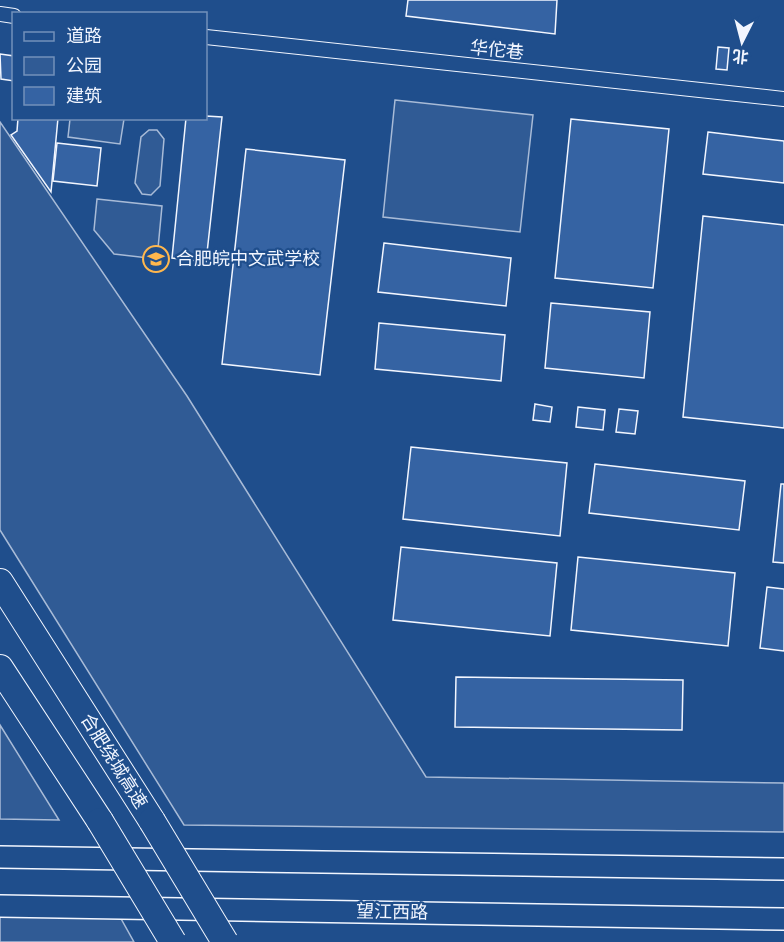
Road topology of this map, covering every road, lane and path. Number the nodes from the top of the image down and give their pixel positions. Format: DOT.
graph roads {
  1 [pos="207,37"];
  2 [pos="784,99"];
  3 [pos="0,582"];
  4 [pos="0,668"];
  5 [pos="0,857"];
  6 [pos="784,869"];
  7 [pos="0,906"];
  8 [pos="784,919"];
  9 [pos="173,942"];
  10 [pos="225,942"];
  1 -- 2 [label="street, 华佗巷"];
  3 -- 10 [label="highway, 合肥绕城高速, bridge"];
  4 -- 9 [label="highway, bridge"];
  5 -- 6 [label="main road"];
  7 -- 8 [label="main road, 望江西路"];
}
